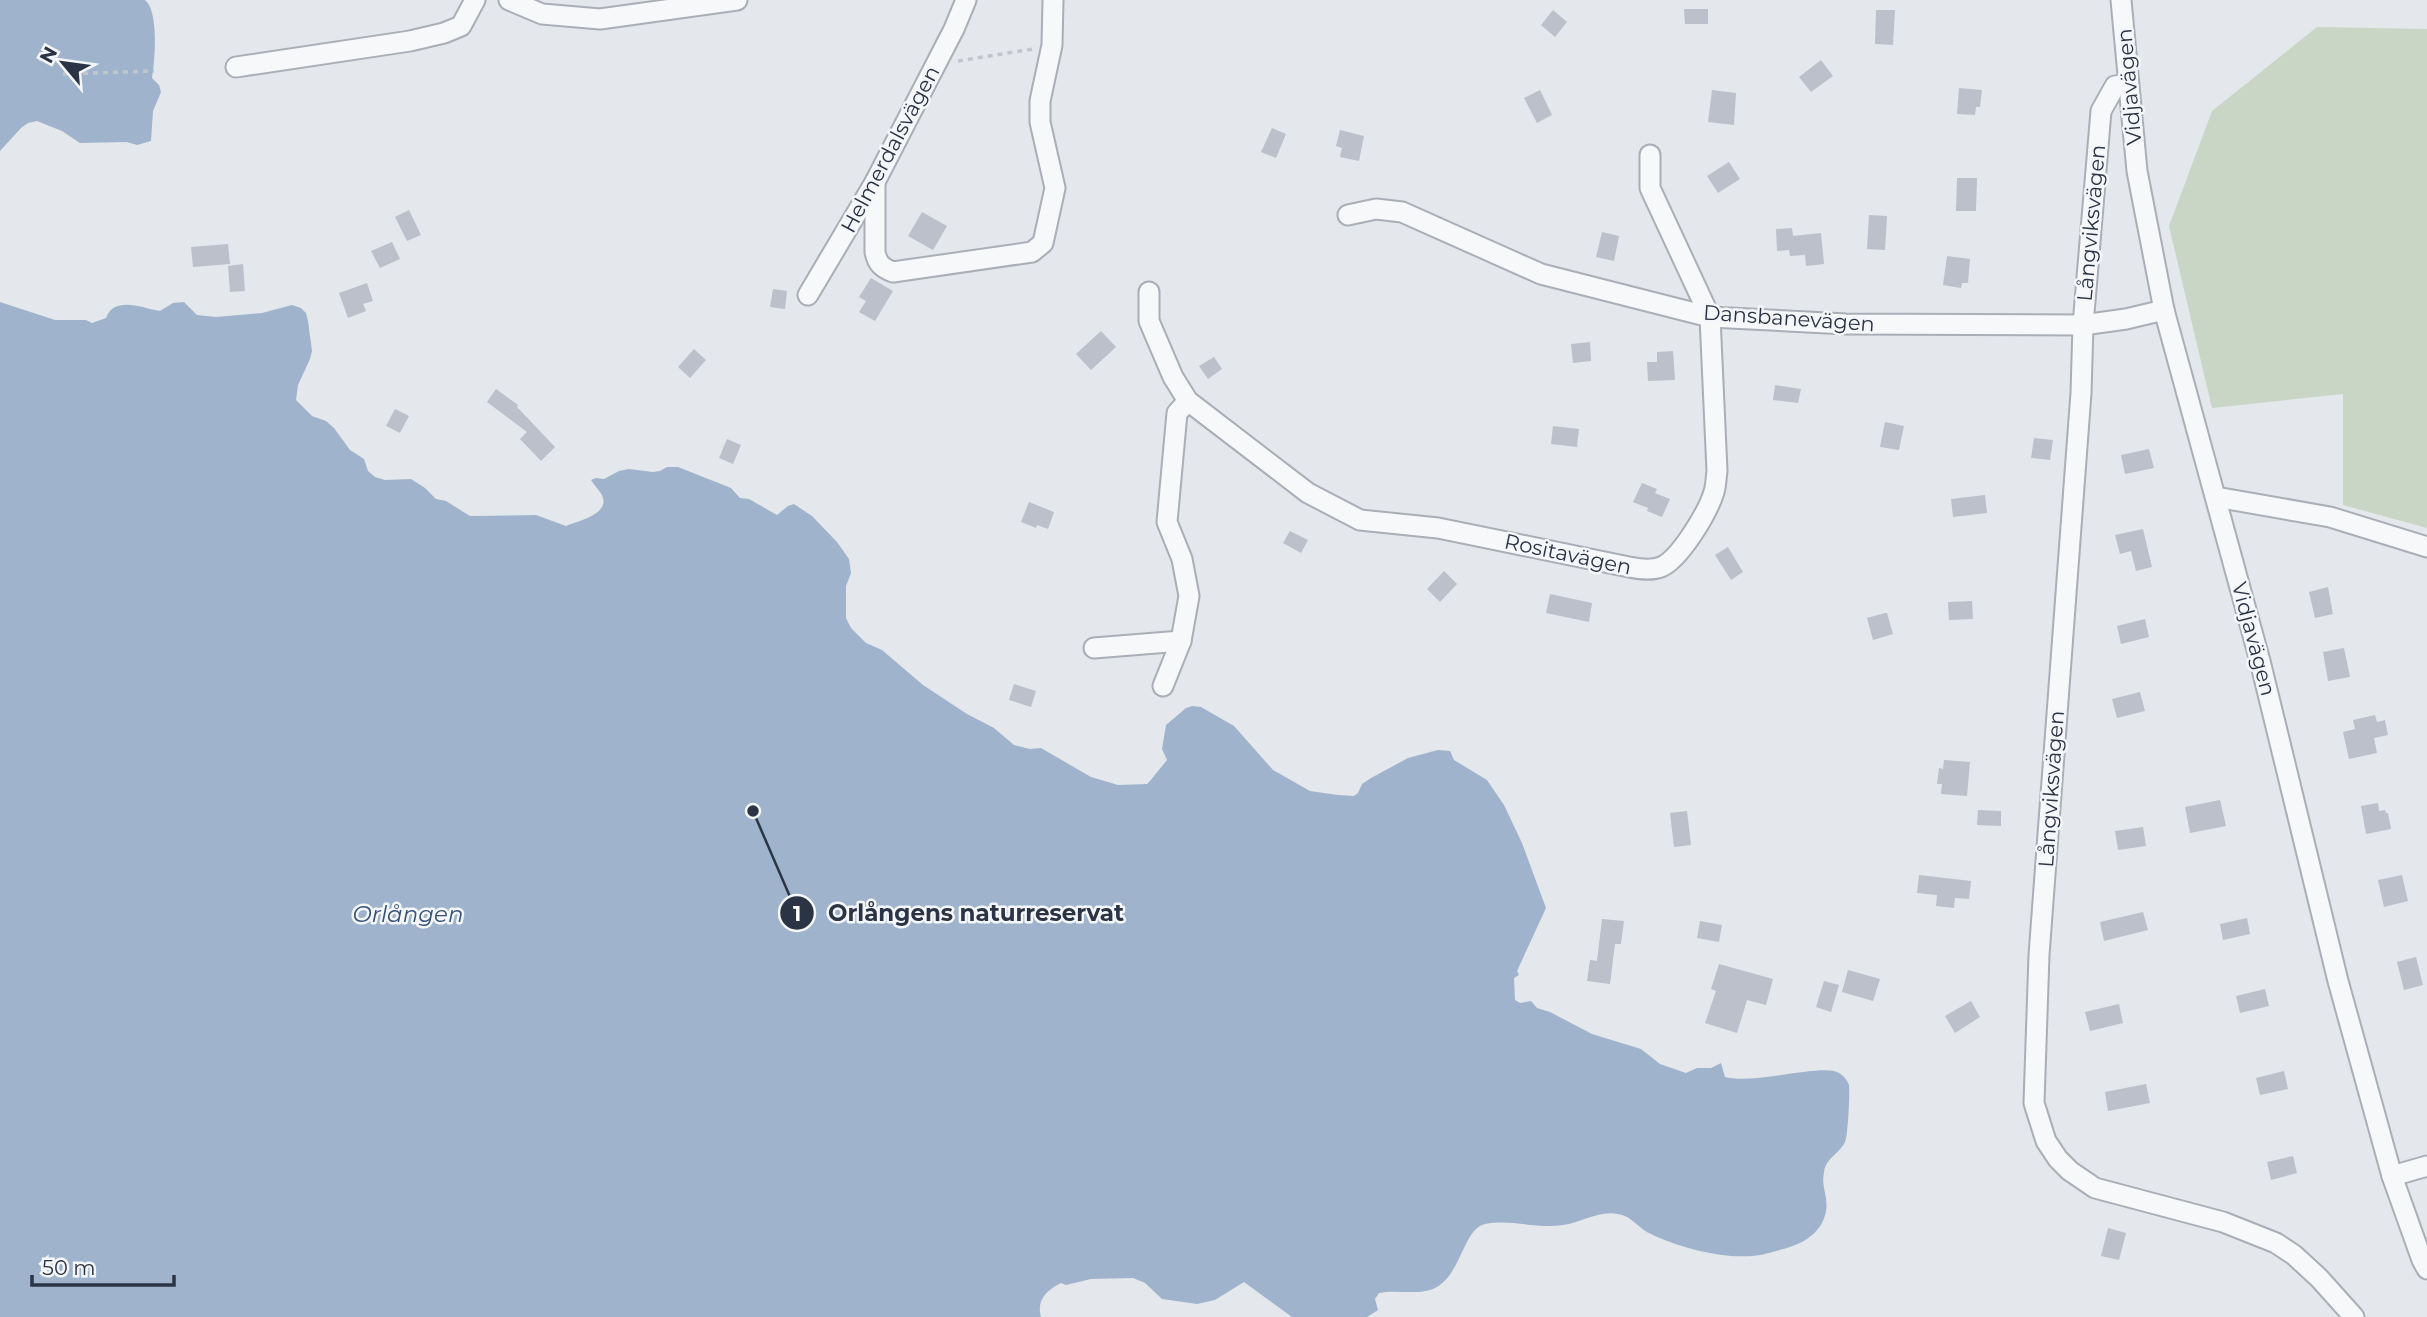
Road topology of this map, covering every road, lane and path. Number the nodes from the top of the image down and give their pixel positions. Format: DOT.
graph roads {
  1 [pos="475,0"];
  2 [pos="509,0"];
  3 [pos="737,0"];
  4 [pos="966,0"];
  5 [pos="1053,0"];
  6 [pos="2121,0"];
  7 [pos="1052,46"];
  8 [pos="935,65"];
  9 [pos="236,67"];
  10 [pos="153,72"];
  11 [pos="63,74"];
  12 [pos="2128,84"];
  13 [pos="1650,155"];
  14 [pos="875,182"];
  15 [pos="1348,215"];
  16 [pos="1149,292"];
  17 [pos="808,295"];
  18 [pos="2164,310"];
  19 [pos="1710,317"];
  20 [pos="2083,325"];
  21 [pos="1188,401"];
  22 [pos="2216,497"];
  23 [pos="2427,547"];
  24 [pos="1181,641"];
  25 [pos="1094,648"];
  26 [pos="1163,686"];
  27 [pos="2427,1166"];
  28 [pos="2392,1176"];
  29 [pos="2427,1269"];
  30 [pos="2354,1317"];
  1 -- 9 [label="street"];
  2 -- 3 [label="street"];
  4 -- 8 [label="street, Helmerdalsvägen"];
  5 -- 7 [label="street"];
  6 -- 12 [label="street, Vidjavägen"];
  7 -- 8 [label="path"];
  7 -- 14 [label="street"];
  8 -- 14 [label="street, Helmerdalsvägen"];
  10 -- 11 [label="path"];
  12 -- 18 [label="street, Vidjavägen"];
  12 -- 20 [label="street, Långviksvägen"];
  13 -- 19 [label="street, Rositavägen"];
  14 -- 17 [label="street, Helmerdalsvägen"];
  15 -- 19 [label="street, Dansbanevägen"];
  16 -- 21 [label="street, Rositavägen"];
  18 -- 20 [label="street, Dansbanevägen"];
  18 -- 22 [label="street, Vidjavägen"];
  19 -- 20 [label="street, Dansbanevägen"];
  19 -- 21 [label="street, Rositavägen"];
  20 -- 30 [label="street, Långviksvägen"];
  21 -- 24 [label="street"];
  22 -- 23 [label="street"];
  22 -- 28 [label="street, Vidjavägen"];
  24 -- 25 [label="street"];
  24 -- 26 [label="street"];
  27 -- 28 [label="street"];
  28 -- 29 [label="street, Vidjavägen"];
}
